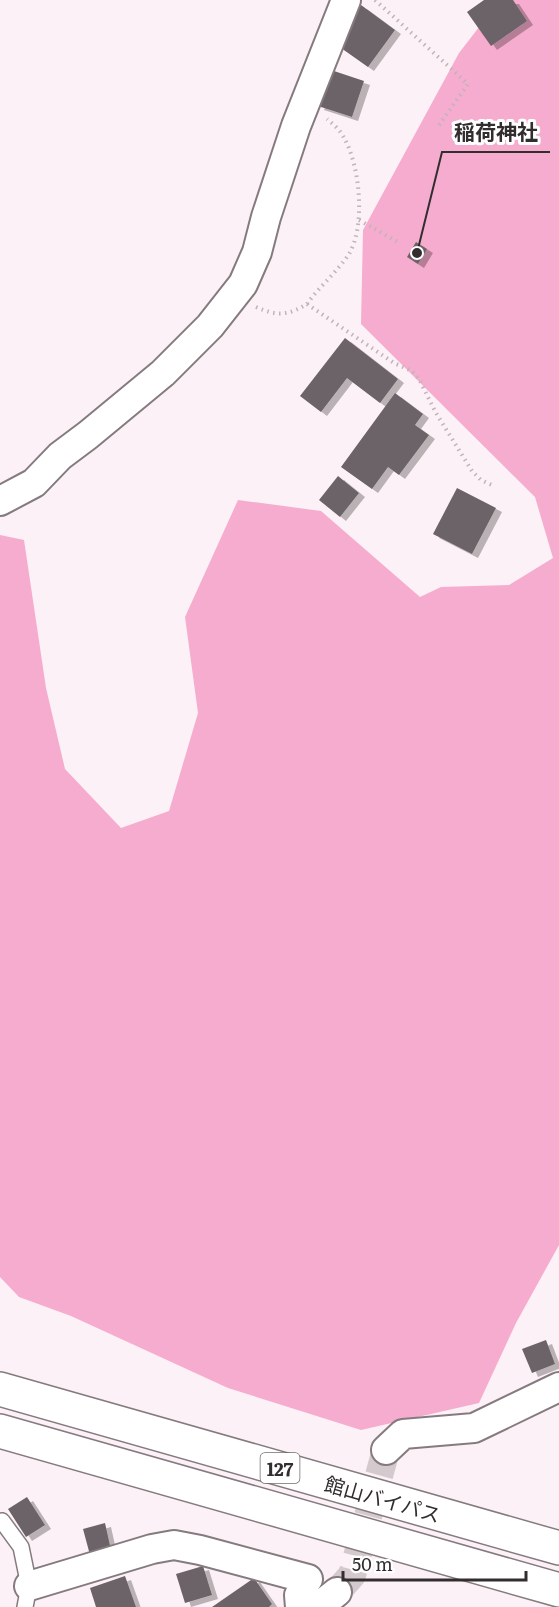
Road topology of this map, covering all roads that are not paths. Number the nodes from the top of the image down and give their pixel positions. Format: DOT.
graph roads {
  1 [pos="346,0"];
  2 [pos="0,501"];
  3 [pos="559,1387"];
  4 [pos="0,1389"];
  5 [pos="0,1431"];
  6 [pos="386,1450"];
  7 [pos="2,1521"];
  8 [pos="559,1548"];
  9 [pos="559,1590"];
  10 [pos="27,1596"];
  11 [pos="300,1607"];
  1 -- 2 [label="street"];
  3 -- 6 [label="street"];
  4 -- 8 [label="highway, 館山バイパス / 127"];
  5 -- 9 [label="highway, 館山バイパス / 127"];
  7 -- 10 [label="lane"];
  10 -- 11 [label="street"];
}
